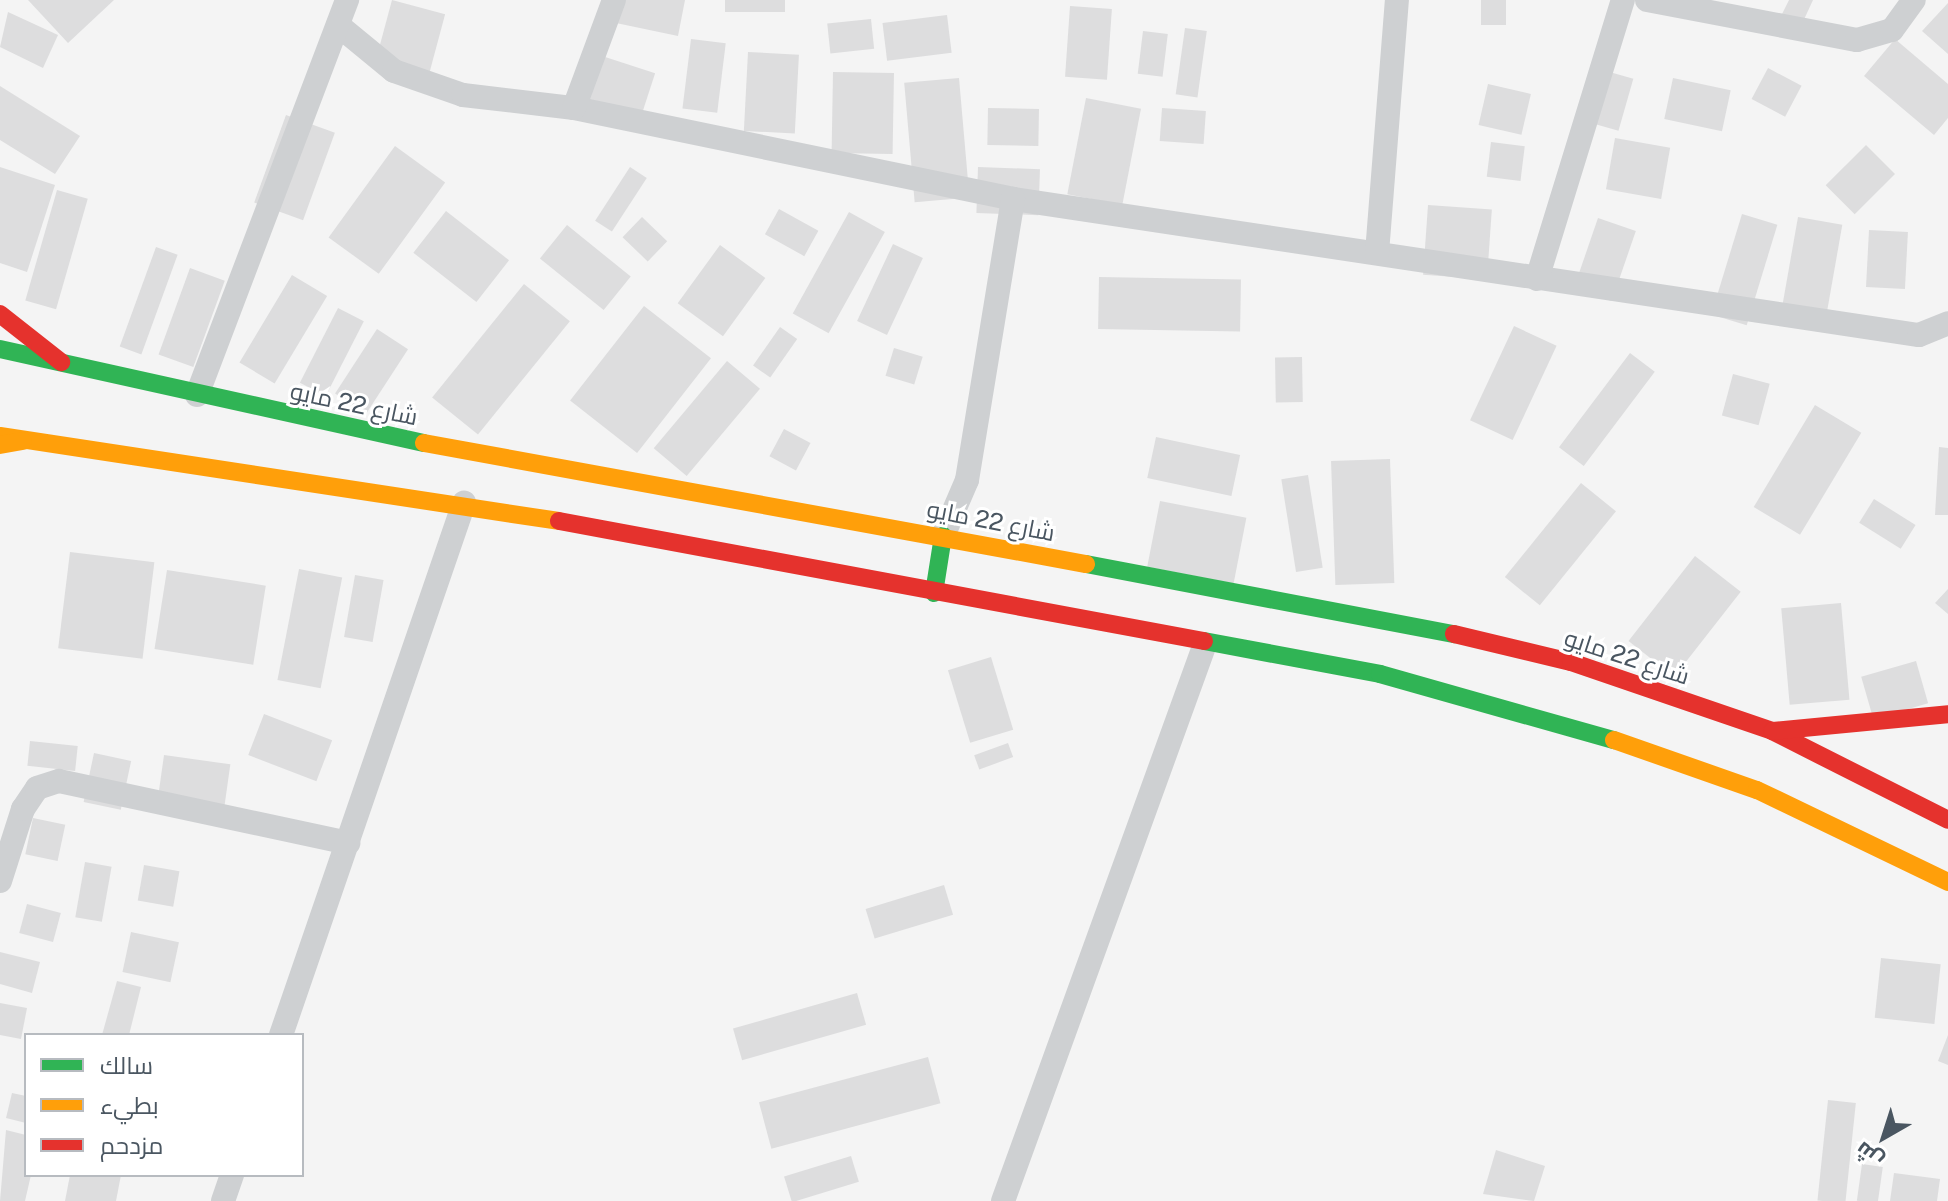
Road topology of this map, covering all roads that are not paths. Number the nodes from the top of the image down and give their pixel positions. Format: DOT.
graph roads {
  1 [pos="347,0"];
  2 [pos="614,0"];
  3 [pos="1397,0"];
  4 [pos="1623,0"];
  5 [pos="1647,0"];
  6 [pos="1914,0"];
  7 [pos="338,25"];
  8 [pos="574,108"];
  9 [pos="1013,199"];
  10 [pos="1377,253"];
  11 [pos="1537,279"];
  12 [pos="0,314"];
  13 [pos="1948,323"];
  14 [pos="0,349"];
  15 [pos="61,362"];
  16 [pos="197,395"];
  17 [pos="0,436"];
  18 [pos="23,441"];
  19 [pos="0,445"];
  20 [pos="475,454"];
  21 [pos="464,503"];
  22 [pos="943,536"];
  23 [pos="934,593"];
  24 [pos="1205,644"];
  25 [pos="1948,714"];
  26 [pos="1772,731"];
  27 [pos="1948,820"];
  28 [pos="348,843"];
  29 [pos="1945,874"];
  30 [pos="0,881"];
  31 [pos="282,1033"];
  32 [pos="231,1177"];
  33 [pos="223,1201"];
  34 [pos="1003,1201"];
  1 -- 7 [label="street"];
  2 -- 8 [label="street"];
  3 -- 10 [label="street"];
  4 -- 11 [label="street"];
  5 -- 6 [label="street"];
  7 -- 8 [label="street"];
  7 -- 16 [label="street"];
  8 -- 9 [label="street"];
  9 -- 10 [label="street"];
  9 -- 22 [label="street"];
  10 -- 11 [label="street"];
  11 -- 13 [label="street"];
  12 -- 15 [label="main road"];
  14 -- 15 [label="main road, شارع 22 مايو"];
  15 -- 16 [label="main road, شارع 22 مايو"];
  16 -- 20 [label="main road, شارع 22 مايو"];
  17 -- 18 [label="main road"];
  18 -- 19 [label="main road"];
  18 -- 21 [label="main road"];
  20 -- 21 [label="main road"];
  20 -- 22 [label="main road, شارع 22 مايو"];
  21 -- 23 [label="main road"];
  21 -- 28 [label="street"];
  22 -- 23 [label="main road"];
  22 -- 26 [label="main road, شارع 22 مايو"];
  23 -- 24 [label="main road"];
  24 -- 29 [label="main road"];
  24 -- 34 [label="street"];
  25 -- 26 [label="main road"];
  26 -- 27 [label="main road, شارع 22 مايو"];
  28 -- 30 [label="street"];
  28 -- 31 [label="street"];
  32 -- 33 [label="street"];
}
